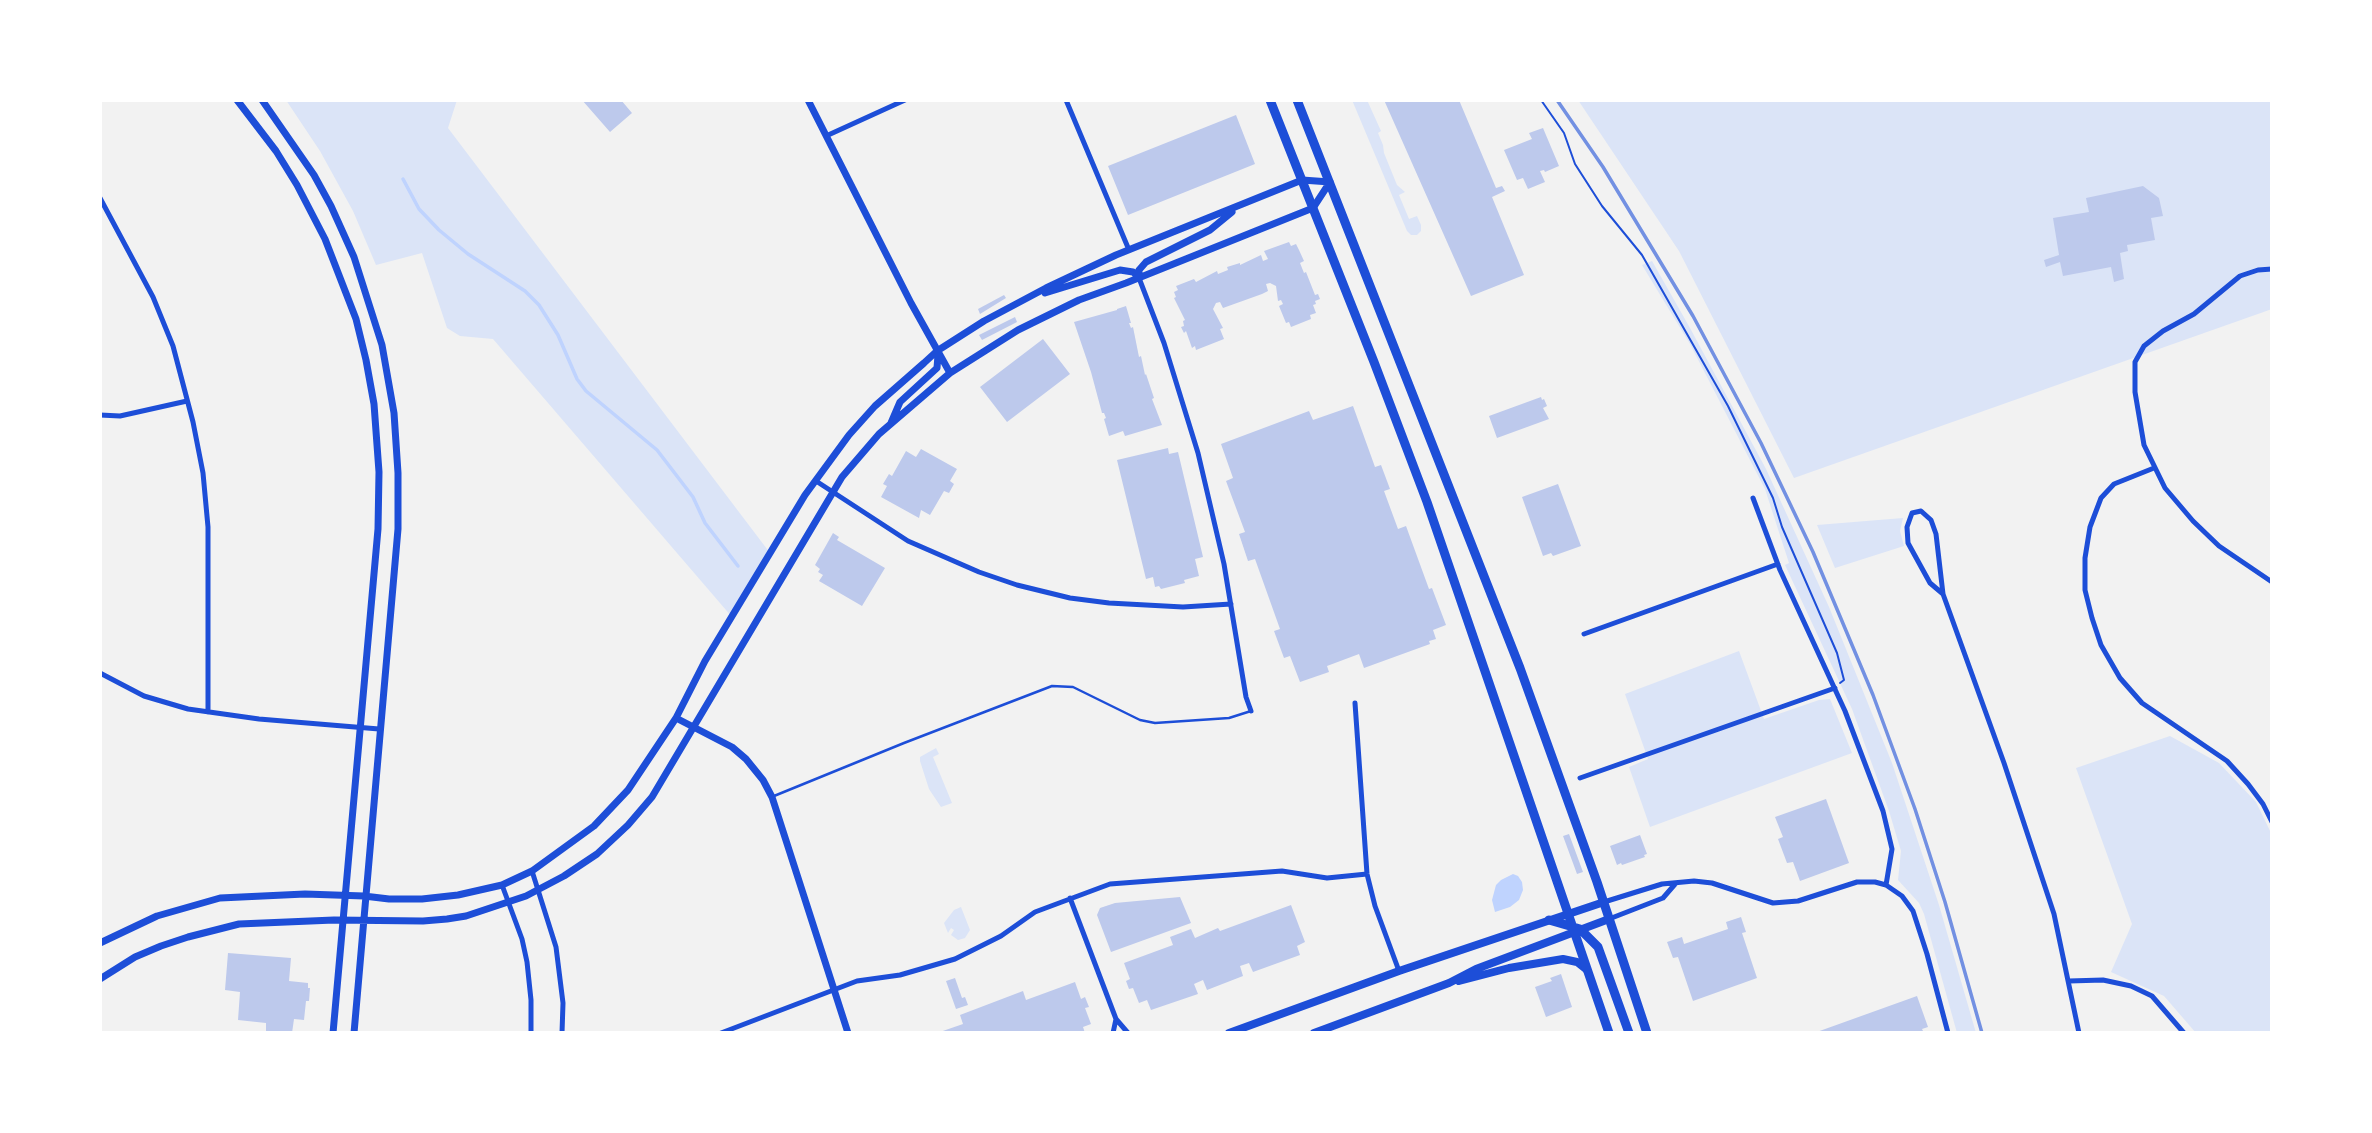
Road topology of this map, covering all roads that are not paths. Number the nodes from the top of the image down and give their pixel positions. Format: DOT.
graph roads {
  1 [pos="237,100"];
  2 [pos="262,100"];
  3 [pos="808,100"];
  4 [pos="905,100"];
  5 [pos="1066,100"];
  6 [pos="1270,100"];
  7 [pos="1298,100"];
  8 [pos="826,136"];
  9 [pos="1302,180"];
  10 [pos="1330,182"];
  11 [pos="100,198"];
  12 [pos="1238,207"];
  13 [pos="1313,208"];
  14 [pos="1129,250"];
  15 [pos="2272,269"];
  16 [pos="1139,278"];
  17 [pos="1026,300"];
  18 [pos="937,351"];
  19 [pos="950,373"];
  20 [pos="187,401"];
  21 [pos="100,415"];
  22 [pos="890,425"];
  23 [pos="2154,468"];
  24 [pos="816,481"];
  25 [pos="832,493"];
  26 [pos="1753,498"];
  27 [pos="1778,564"];
  28 [pos="2272,582"];
  29 [pos="1943,594"];
  30 [pos="1231,604"];
  31 [pos="1584,634"];
  32 [pos="100,673"];
  33 [pos="1835,688"];
  34 [pos="1355,703"];
  35 [pos="1251,711"];
  36 [pos="208,712"];
  37 [pos="676,718"];
  38 [pos="693,727"];
  39 [pos="360,728"];
  40 [pos="379,729"];
  41 [pos="1580,778"];
  42 [pos="772,797"];
  43 [pos="2272,822"];
  44 [pos="532,871"];
  45 [pos="1367,874"];
  46 [pos="1676,883"];
  47 [pos="502,885"];
  48 [pos="1886,885"];
  49 [pos="538,891"];
  50 [pos="345,895"];
  51 [pos="364,896"];
  52 [pos="1070,898"];
  53 [pos="509,902"];
  54 [pos="1604,902"];
  55 [pos="1568,913"];
  56 [pos="1609,919"];
  57 [pos="342,920"];
  58 [pos="362,920"];
  59 [pos="1549,920"];
  60 [pos="1576,929"];
  61 [pos="100,943"];
  62 [pos="1399,971"];
  63 [pos="1588,971"];
  64 [pos="100,979"];
  65 [pos="2068,981"];
  66 [pos="1449,983"];
  67 [pos="833,991"];
  68 [pos="1116,1019"];
  69 [pos="333,1033"];
  70 [pos="354,1033"];
  71 [pos="531,1033"];
  72 [pos="562,1033"];
  73 [pos="721,1033"];
  74 [pos="848,1033"];
  75 [pos="1113,1033"];
  76 [pos="1128,1033"];
  77 [pos="1229,1033"];
  78 [pos="1314,1033"];
  79 [pos="1609,1033"];
  80 [pos="1629,1033"];
  81 [pos="1647,1033"];
  82 [pos="1948,1033"];
  83 [pos="2079,1033"];
  84 [pos="2184,1033"];
  1 -- 39 [label="street"];
  2 -- 40 [label="street"];
  3 -- 8 [label="street"];
  4 -- 8 [label="street"];
  5 -- 14 [label="street"];
  6 -- 9 [label="main road"];
  7 -- 10 [label="main road"];
  8 -- 18 [label="street"];
  9 -- 10 [label="street"];
  9 -- 12 [label="street"];
  9 -- 13 [label="main road"];
  10 -- 13 [label="street"];
  10 -- 54 [label="main road"];
  11 -- 20 [label="street"];
  12 -- 14 [label="street"];
  12 -- 16 [label="street"];
  13 -- 16 [label="street"];
  13 -- 55 [label="main road"];
  14 -- 17 [label="street"];
  15 -- 23 [label="street"];
  16 -- 17 [label="street"];
  16 -- 19 [label="street"];
  16 -- 30 [label="street"];
  17 -- 18 [label="street"];
  18 -- 19 [label="street"];
  18 -- 22 [label="street"];
  18 -- 24 [label="street"];
  19 -- 22 [label="street"];
  20 -- 21 [label="street"];
  20 -- 36 [label="street"];
  22 -- 25 [label="street"];
  23 -- 28 [label="street"];
  23 -- 43 [label="street"];
  24 -- 25 [label="street"];
  24 -- 37 [label="street"];
  25 -- 30 [label="street"];
  25 -- 38 [label="street"];
  26 -- 27 [label="street"];
  27 -- 31 [label="street"];
  27 -- 33 [label="street"];
  29 -- 29 [label="street"];
  29 -- 65 [label="street"];
  30 -- 35 [label="street"];
  32 -- 36 [label="street"];
  33 -- 41 [label="street"];
  33 -- 48 [label="street"];
  34 -- 45 [label="street"];
  35 -- 42 [label="lane"];
  36 -- 39 [label="street"];
  37 -- 38 [label="street"];
  37 -- 44 [label="street"];
  38 -- 42 [label="street"];
  38 -- 49 [label="street"];
  39 -- 40 [label="street"];
  39 -- 50 [label="street"];
  40 -- 51 [label="street"];
  42 -- 67 [label="street"];
  44 -- 47 [label="street"];
  44 -- 49 [label="street"];
  45 -- 52 [label="street"];
  45 -- 62 [label="street"];
  46 -- 48 [label="street"];
  46 -- 54 [label="street"];
  46 -- 56 [label="street"];
  47 -- 51 [label="street"];
  47 -- 53 [label="street"];
  48 -- 82 [label="street"];
  49 -- 53 [label="street"];
  49 -- 72 [label="street"];
  50 -- 51 [label="street"];
  50 -- 57 [label="street"];
  50 -- 61 [label="street"];
  51 -- 58 [label="street"];
  52 -- 67 [label="street"];
  52 -- 68 [label="street"];
  53 -- 58 [label="street"];
  53 -- 71 [label="street"];
  54 -- 55 [label="main road"];
  54 -- 56 [label="main road"];
  55 -- 59 [label="main road"];
  55 -- 60 [label="main road"];
  56 -- 60 [label="main road"];
  56 -- 81 [label="main road"];
  57 -- 58 [label="street"];
  57 -- 64 [label="street"];
  57 -- 69 [label="street"];
  58 -- 70 [label="street"];
  59 -- 60 [label="main road"];
  59 -- 62 [label="main road"];
  60 -- 63 [label="main road"];
  60 -- 66 [label="main road"];
  60 -- 80 [label="main road"];
  62 -- 77 [label="main road"];
  63 -- 66 [label="main road"];
  63 -- 79 [label="main road"];
  65 -- 83 [label="street"];
  65 -- 84 [label="street"];
  66 -- 78 [label="main road"];
  67 -- 73 [label="street"];
  67 -- 74 [label="street"];
  68 -- 75 [label="street"];
  68 -- 76 [label="street"];
}
